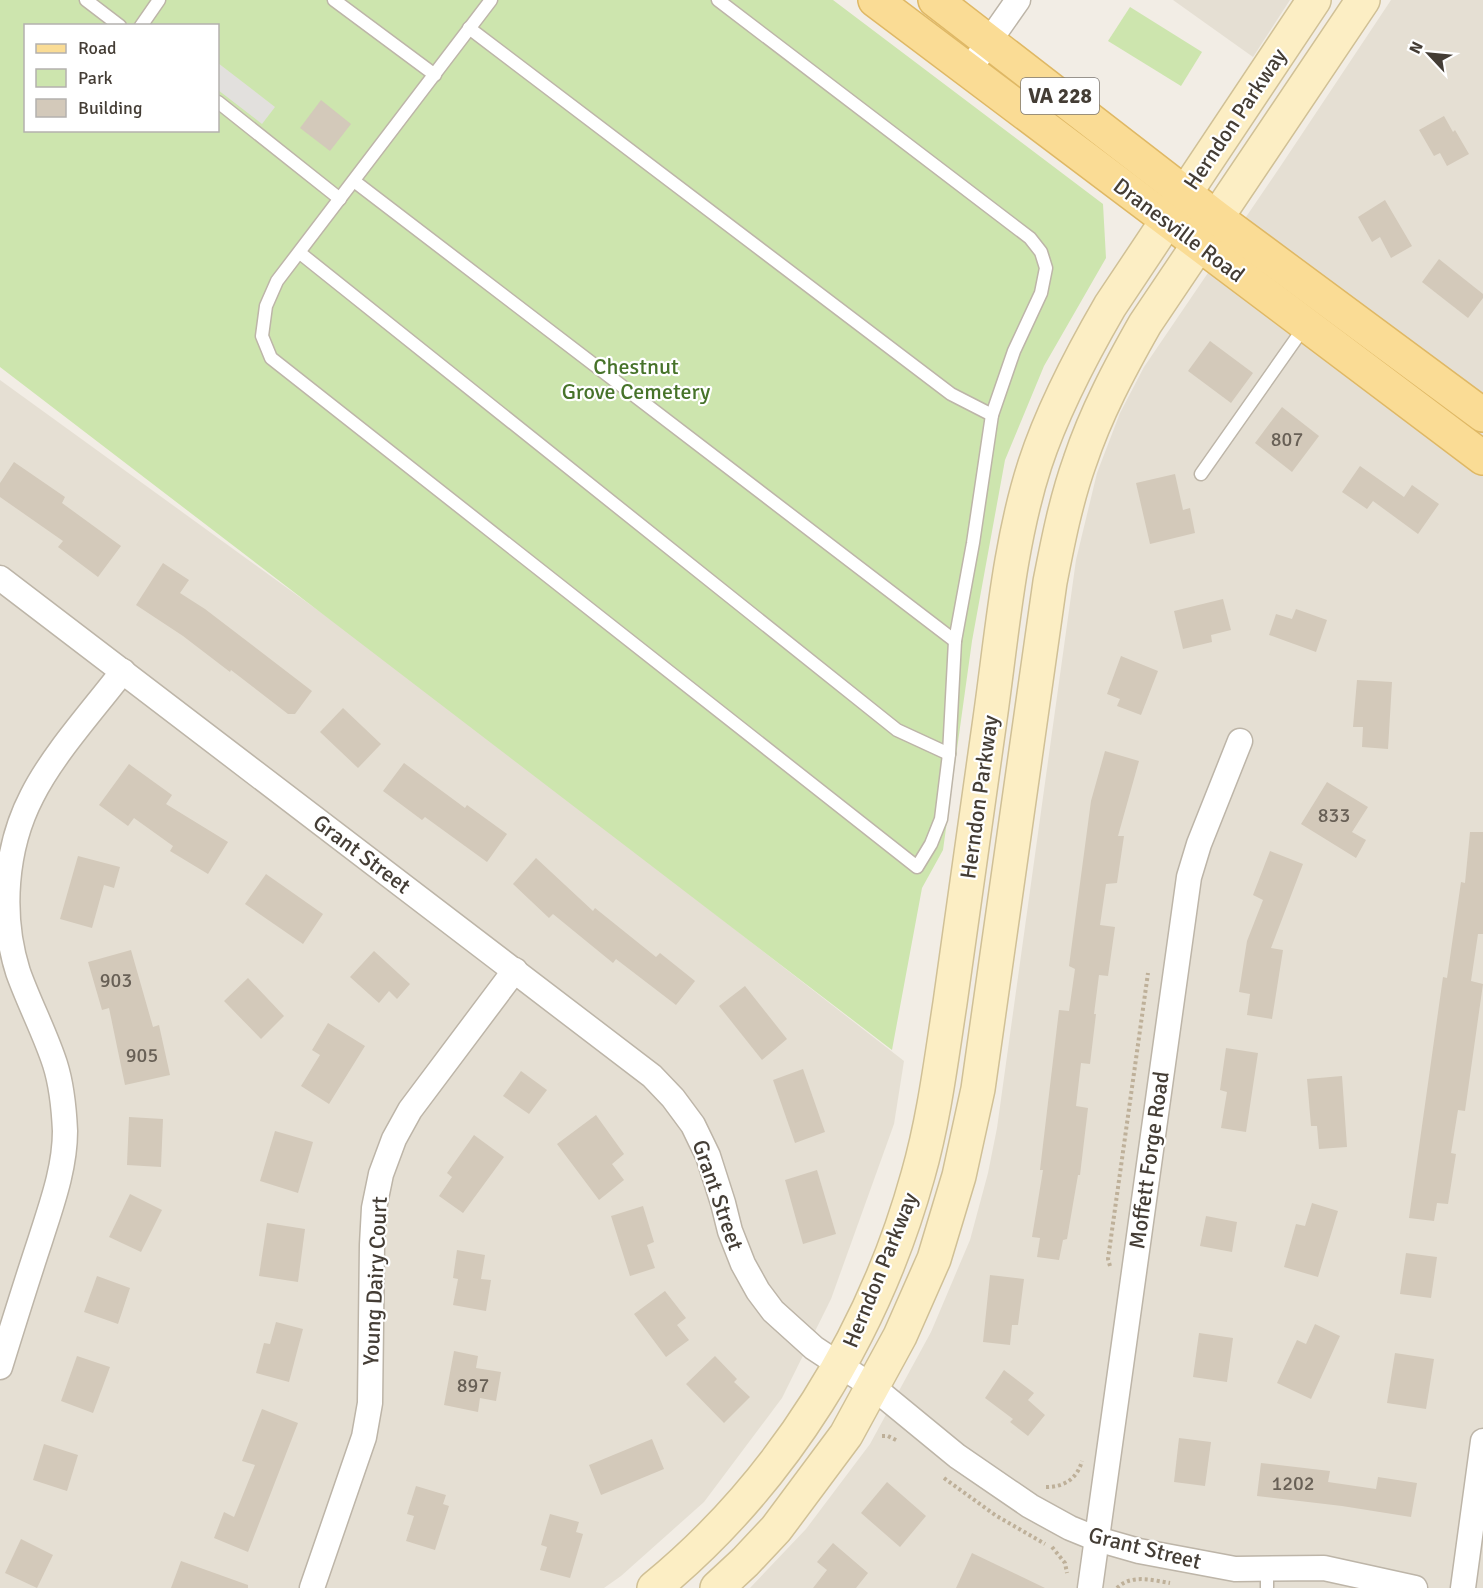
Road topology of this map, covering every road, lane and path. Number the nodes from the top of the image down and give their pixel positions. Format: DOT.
graph roads {
  1 [pos="86,0"];
  2 [pos="159,0"];
  3 [pos="334,0"];
  4 [pos="491,0"];
  5 [pos="718,0"];
  6 [pos="875,0"];
  7 [pos="935,0"];
  8 [pos="1018,0"];
  9 [pos="1314,0"];
  10 [pos="1363,0"];
  11 [pos="117,24"];
  12 [pos="142,24"];
  13 [pos="469,28"];
  14 [pos="990,42"];
  15 [pos="969,70"];
  16 [pos="435,75"];
  17 [pos="219,103"];
  18 [pos="354,181"];
  19 [pos="1185,193"];
  20 [pos="340,199"];
  21 [pos="1217,218"];
  22 [pos="1166,221"];
  23 [pos="1199,245"];
  24 [pos="300,253"];
  25 [pos="1315,312"];
  26 [pos="992,415"];
  27 [pos="1483,415"];
  28 [pos="1483,458"];
  29 [pos="1201,474"];
  30 [pos="0,578"];
  31 [pos="955,641"];
  32 [pos="123,671"];
  33 [pos="1240,741"];
  34 [pos="949,754"];
  35 [pos="515,970"];
  36 [pos="840,1366"];
  37 [pos="0,1367"];
  38 [pos="873,1387"];
  39 [pos="1483,1441"];
  40 [pos="1084,1456"];
  41 [pos="1041,1487"];
  42 [pos="1097,1539"];
  43 [pos="1267,1578"];
  44 [pos="1171,1583"];
  45 [pos="312,1588"];
  46 [pos="654,1588"];
  47 [pos="717,1588"];
  48 [pos="1090,1588"];
  49 [pos="1116,1588"];
  50 [pos="1415,1588"];
  51 [pos="1463,1588"];
  1 -- 11 [label="lane"];
  2 -- 12 [label="lane"];
  3 -- 16 [label="lane"];
  4 -- 13 [label="lane"];
  5 -- 26 [label="lane"];
  6 -- 15 [label="main road, Dranesville Road / VA 228"];
  7 -- 14 [label="main road, Dranesville Road / VA 228"];
  8 -- 14 [label="street"];
  9 -- 19 [label="main road, Herndon Parkway"];
  10 -- 21 [label="main road, Herndon Parkway"];
  13 -- 16 [label="lane"];
  13 -- 26 [label="lane"];
  14 -- 15 [label="street"];
  14 -- 19 [label="main road, Dranesville Road / VA 228"];
  15 -- 22 [label="main road, Dranesville Road / VA 228"];
  16 -- 18 [label="lane"];
  17 -- 20 [label="lane"];
  18 -- 20 [label="lane"];
  18 -- 31 [label="lane"];
  19 -- 21 [label="main road, Dranesville Road / VA 228"];
  19 -- 22 [label="main road, Herndon Parkway"];
  20 -- 24 [label="lane"];
  21 -- 23 [label="main road, Herndon Parkway"];
  21 -- 25 [label="main road, Dranesville Road"];
  22 -- 23 [label="main road, Dranesville Road"];
  22 -- 36 [label="main road, Herndon Parkway"];
  23 -- 25 [label="main road, Dranesville Road"];
  23 -- 38 [label="main road, Herndon Parkway"];
  24 -- 34 [label="lane"];
  24 -- 34 [label="lane"];
  25 -- 27 [label="main road, Dranesville Road"];
  25 -- 28 [label="main road, Dranesville Road"];
  25 -- 29 [label="lane"];
  26 -- 31 [label="lane"];
  30 -- 32 [label="street, Grant Street"];
  31 -- 34 [label="lane"];
  32 -- 35 [label="street, Grant Street"];
  32 -- 37 [label="street"];
  33 -- 42 [label="street, Moffett Forge Road"];
  35 -- 36 [label="street, Grant Street"];
  35 -- 45 [label="street, Young Dairy Court"];
  36 -- 38 [label="street, Grant Street"];
  36 -- 46 [label="main road, Herndon Parkway"];
  38 -- 42 [label="street, Grant Street"];
  38 -- 47 [label="main road, Herndon Parkway"];
  39 -- 51 [label="street"];
  40 -- 41 [label="path"];
  42 -- 43 [label="street, Grant Street"];
  42 -- 48 [label="street, Moffett Forge Road"];
  43 -- 50 [label="street, Grant Street"];
  44 -- 49 [label="path"];
}
